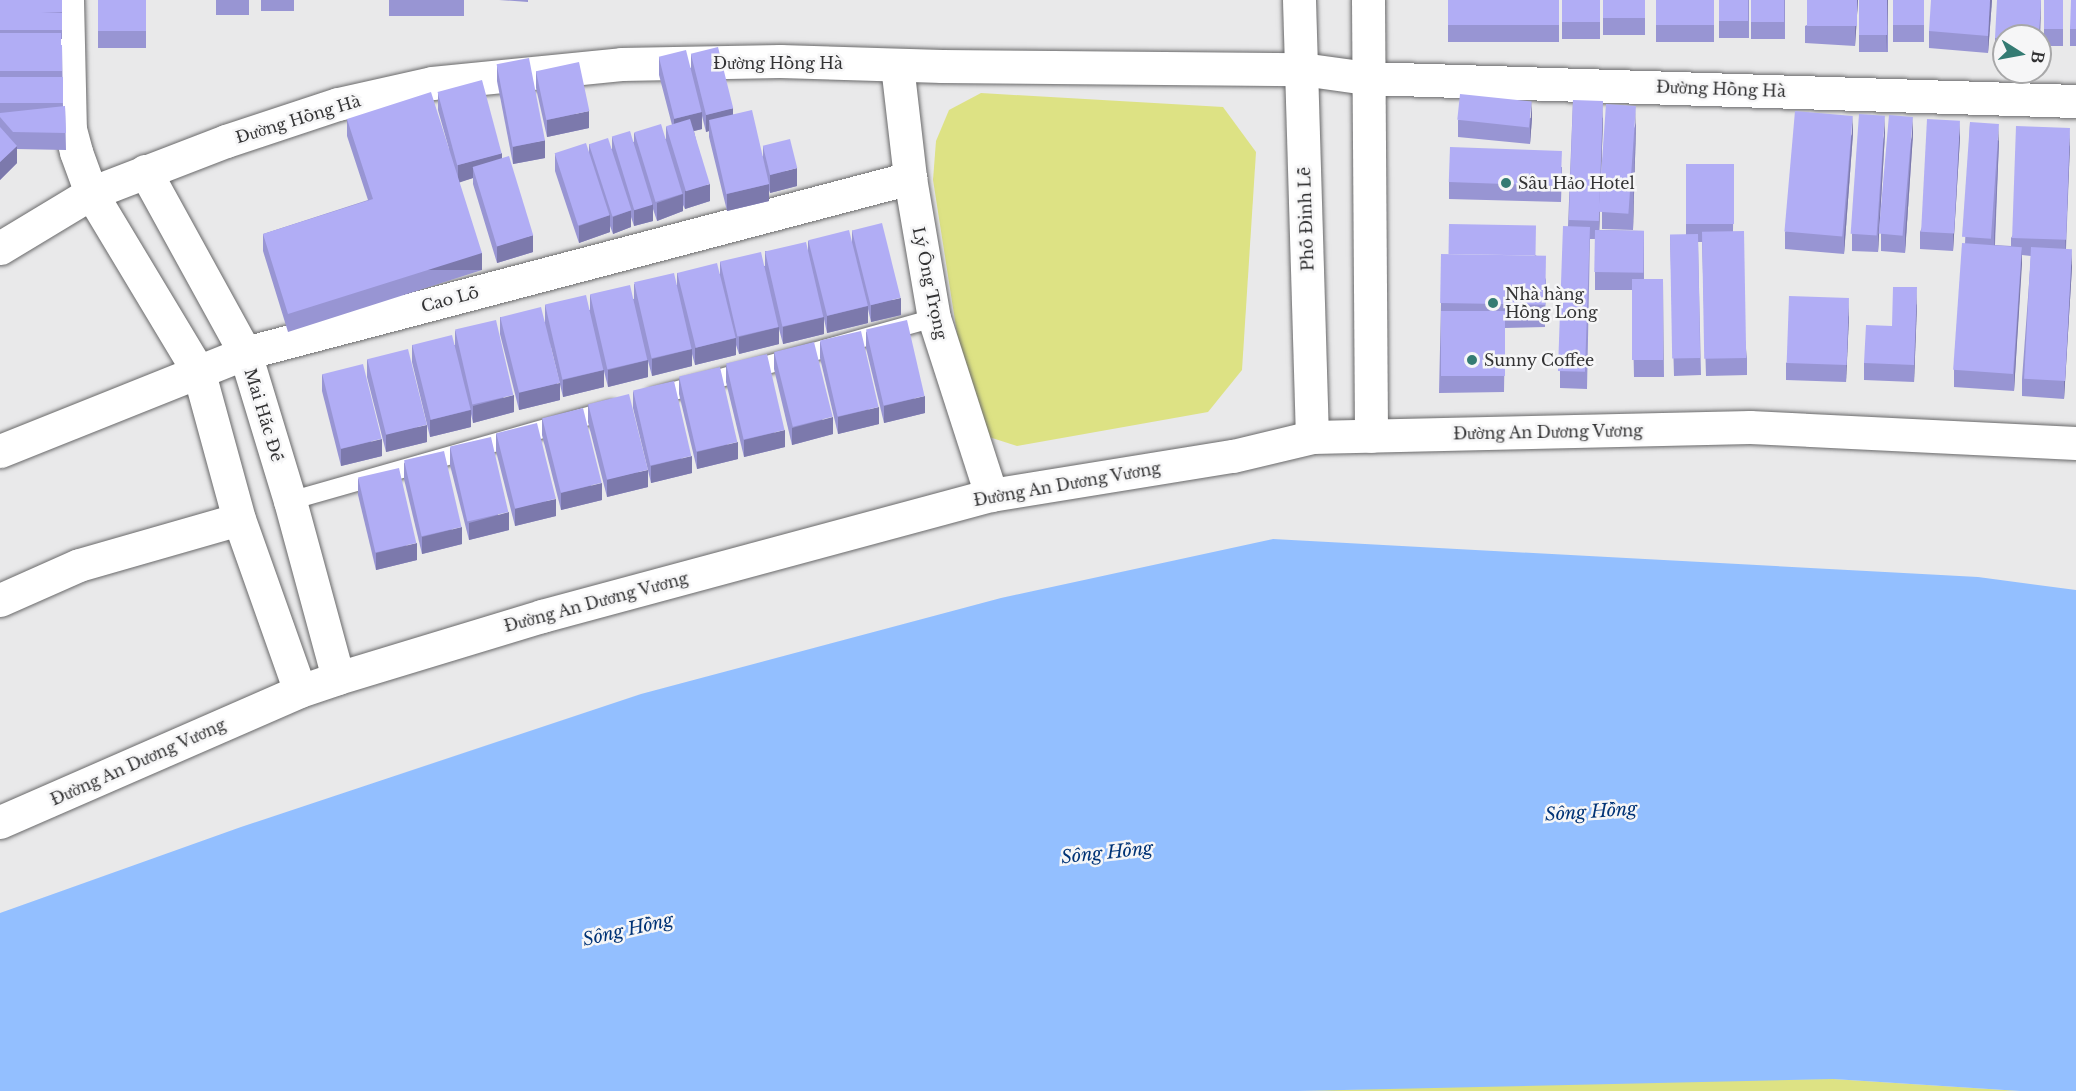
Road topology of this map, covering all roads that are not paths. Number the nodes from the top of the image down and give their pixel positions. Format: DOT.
graph roads {
  1 [pos="67,0"];
  2 [pos="1299,0"];
  3 [pos="1368,0"];
  4 [pos="897,65"];
  5 [pos="1302,69"];
  6 [pos="1367,78"];
  7 [pos="2076,101"];
  8 [pos="146,171"];
  9 [pos="910,178"];
  10 [pos="91,193"];
  11 [pos="0,248"];
  12 [pos="934,318"];
  13 [pos="245,353"];
  14 [pos="199,373"];
  15 [pos="1371,436"];
  16 [pos="1312,437"];
  17 [pos="2076,443"];
  18 [pos="0,452"];
  19 [pos="991,495"];
  20 [pos="291,501"];
  21 [pos="239,519"];
  22 [pos="0,600"];
  23 [pos="338,678"];
  24 [pos="300,691"];
  25 [pos="0,822"];
  1 -- 10 [label="street"];
  2 -- 5 [label="street, Phố Đinh Lễ"];
  3 -- 6 [label="street"];
  4 -- 5 [label="street, Đường Hồng Hà"];
  4 -- 8 [label="street, Đường Hồng Hà"];
  4 -- 9 [label="street, Lý Ông Trọng"];
  5 -- 6 [label="street, Đường Hồng Hà"];
  5 -- 16 [label="street, Phố Đinh Lễ"];
  6 -- 7 [label="street, Đường Hồng Hà"];
  6 -- 15 [label="street"];
  8 -- 10 [label="street, Đường Hồng Hà"];
  8 -- 13 [label="street, Mai Hắc Đế"];
  9 -- 12 [label="street, Lý Ông Trọng"];
  9 -- 13 [label="street, Cao Lỗ"];
  10 -- 11 [label="street, Đường Hồng Hà"];
  10 -- 14 [label="street"];
  12 -- 19 [label="street, Lý Ông Trọng"];
  12 -- 20 [label="lane"];
  13 -- 14 [label="street, Cao Lỗ"];
  13 -- 20 [label="street, Mai Hắc Đế"];
  14 -- 18 [label="street, Cao Lỗ"];
  14 -- 21 [label="street"];
  15 -- 16 [label="street, Đường An Dương Vương"];
  15 -- 17 [label="street, Đường An Dương Vương"];
  16 -- 19 [label="street, Đường An Dương Vương"];
  19 -- 23 [label="street, Đường An Dương Vương"];
  20 -- 23 [label="street, Mai Hắc Đế"];
  21 -- 22 [label="street"];
  21 -- 24 [label="street"];
  23 -- 24 [label="street, Đường An Dương Vương"];
  24 -- 25 [label="street, Đường An Dương Vương"];
}
